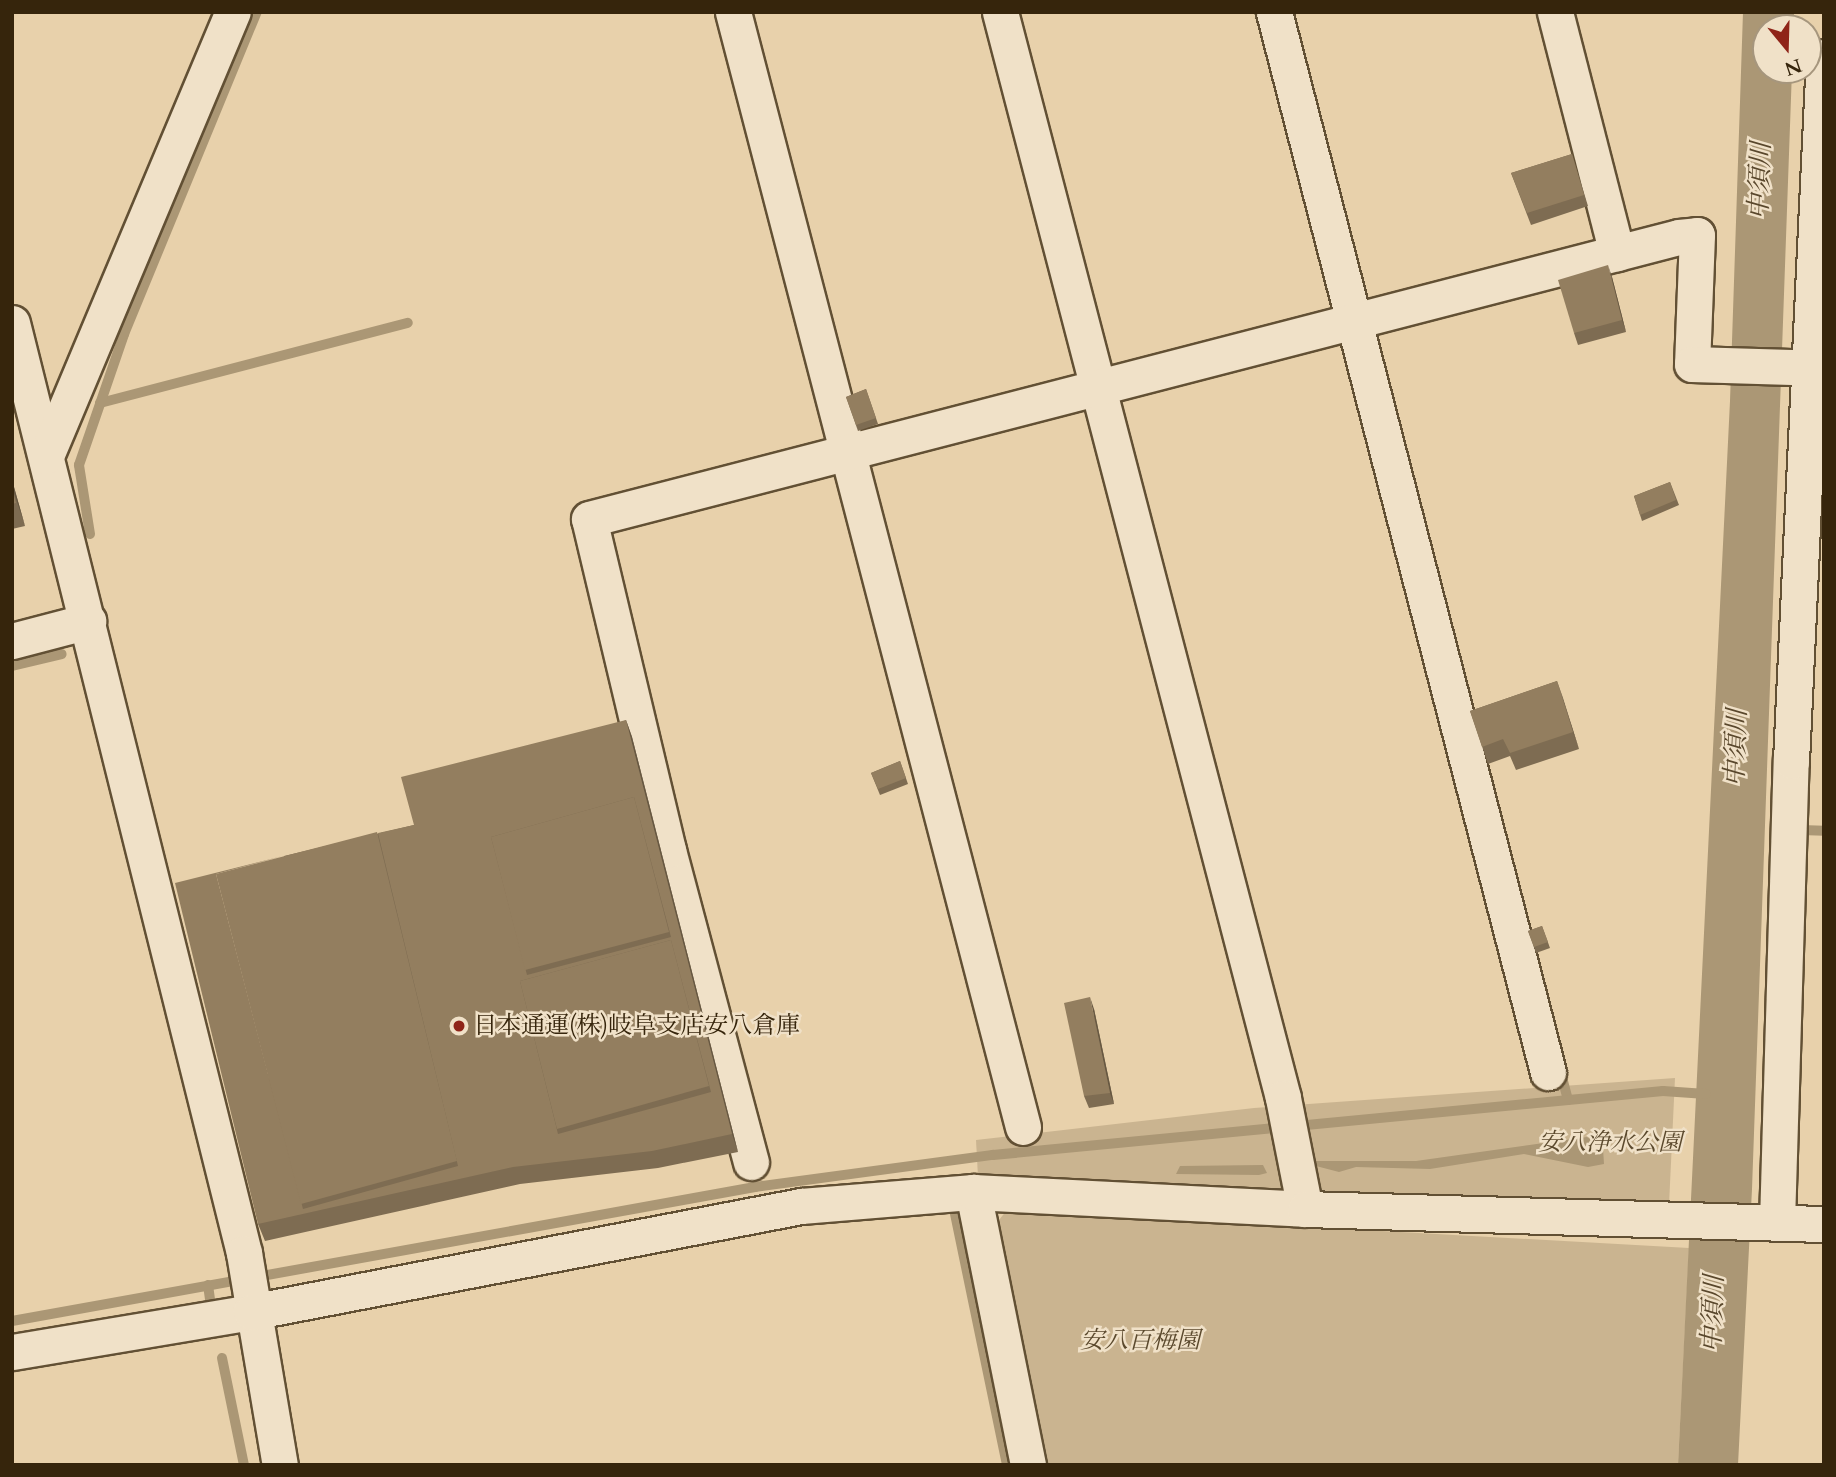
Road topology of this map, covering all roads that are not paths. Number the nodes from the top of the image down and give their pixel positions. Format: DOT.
graph roads {
  1 [pos="233,12"];
  2 [pos="733,12"];
  3 [pos="1000,12"];
  4 [pos="1274,12"];
  5 [pos="1555,12"];
  6 [pos="1824,57"];
  7 [pos="1617,253"];
  8 [pos="1352,322"];
  9 [pos="12,323"];
  10 [pos="1808,367"];
  11 [pos="1098,388"];
  12 [pos="849,452"];
  13 [pos="46,456"];
  14 [pos="88,621"];
  15 [pos="12,641"];
  16 [pos="1548,1072"];
  17 [pos="1023,1126"];
  18 [pos="751,1162"];
  19 [pos="973,1192"];
  20 [pos="1305,1209"];
  21 [pos="1773,1222"];
  22 [pos="1824,1224"];
  23 [pos="250,1303"];
  24 [pos="12,1352"];
  25 [pos="280,1465"];
  26 [pos="1028,1465"];
  1 -- 13 [label="street"];
  2 -- 12 [label="street"];
  3 -- 11 [label="street"];
  4 -- 8 [label="street"];
  5 -- 7 [label="street"];
  6 -- 10 [label="street"];
  7 -- 8 [label="street"];
  7 -- 10 [label="street"];
  8 -- 11 [label="street"];
  8 -- 16 [label="street"];
  9 -- 13 [label="street"];
  10 -- 21 [label="street"];
  11 -- 12 [label="street"];
  11 -- 20 [label="street"];
  12 -- 17 [label="street"];
  12 -- 18 [label="street"];
  13 -- 14 [label="street"];
  14 -- 15 [label="street"];
  14 -- 23 [label="street"];
  19 -- 20 [label="street"];
  19 -- 23 [label="street"];
  19 -- 26 [label="street"];
  20 -- 21 [label="street"];
  21 -- 22 [label="street"];
  23 -- 24 [label="street"];
  23 -- 25 [label="street"];
}
